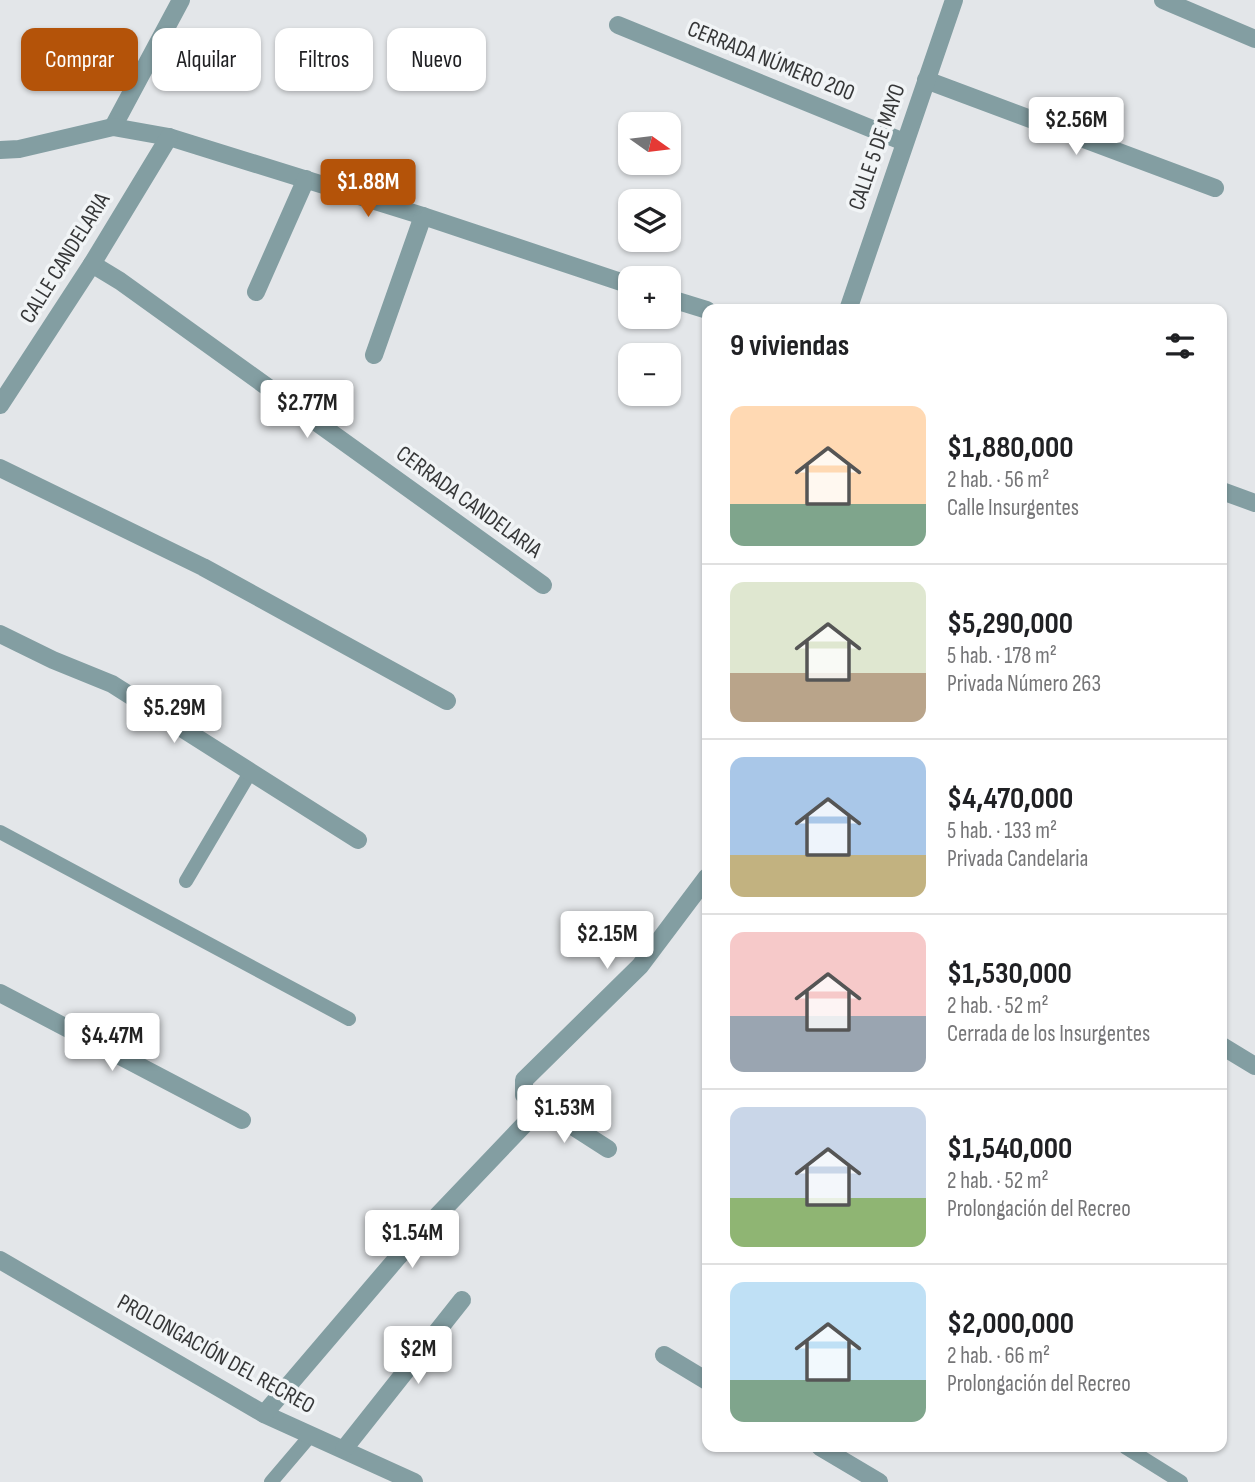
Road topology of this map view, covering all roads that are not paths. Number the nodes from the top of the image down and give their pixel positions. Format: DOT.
graph roads {
  1 [pos="181,0"];
  2 [pos="954,0"];
  3 [pos="1163,0"];
  4 [pos="618,25"];
  5 [pos="1255,39"];
  6 [pos="926,80"];
  7 [pos="113,127"];
  8 [pos="169,137"];
  9 [pos="904,142"];
  10 [pos="0,150"];
  11 [pos="306,178"];
  12 [pos="1214,188"];
  13 [pos="423,216"];
  14 [pos="92,264"];
  15 [pos="618,281"];
  16 [pos="256,292"];
  17 [pos="681,302"];
  18 [pos="850,304"];
  19 [pos="702,308"];
  20 [pos="374,355"];
  21 [pos="0,405"];
  22 [pos="0,468"];
  23 [pos="1227,493"];
  24 [pos="1255,503"];
  25 [pos="543,585"];
  26 [pos="0,634"];
  27 [pos="447,701"];
  28 [pos="251,771"];
  29 [pos="0,832"];
  30 [pos="358,840"];
  31 [pos="186,881"];
  32 [pos="702,884"];
  33 [pos="0,993"];
  34 [pos="349,1019"];
  35 [pos="1227,1049"];
  36 [pos="1255,1066"];
  37 [pos="540,1108"];
  38 [pos="242,1120"];
  39 [pos="608,1149"];
  40 [pos="1,1263"];
  41 [pos="463,1300"];
  42 [pos="664,1355"];
  43 [pos="702,1378"];
  44 [pos="264,1414"];
  45 [pos="312,1435"];
  46 [pos="344,1449"];
  47 [pos="828,1452"];
  48 [pos="1133,1452"];
  49 [pos="271,1482"];
  50 [pos="414,1482"];
  51 [pos="878,1482"];
  52 [pos="1181,1482"];
  1 -- 7 [label="street"];
  2 -- 6 [label="street, CALLE 5 DE MAYO"];
  3 -- 5 [label="street"];
  4 -- 9 [label="street, CERRADA NÚMERO 200"];
  6 -- 9 [label="street, CALLE 5 DE MAYO"];
  6 -- 12 [label="street"];
  7 -- 8 [label="street"];
  7 -- 10 [label="street"];
  8 -- 11 [label="street"];
  8 -- 14 [label="street, CALLE CANDELARIA"];
  9 -- 18 [label="street, CALLE 5 DE MAYO"];
  11 -- 13 [label="street"];
  11 -- 16 [label="street"];
  13 -- 15 [label="street"];
  13 -- 20 [label="street"];
  14 -- 21 [label="street, CALLE CANDELARIA"];
  14 -- 25 [label="street, CERRADA CANDELARIA"];
  17 -- 19 [label="street"];
  22 -- 27 [label="street"];
  23 -- 24 [label="street"];
  26 -- 28 [label="street"];
  28 -- 30 [label="street"];
  28 -- 31 [label="lane"];
  29 -- 34 [label="lane"];
  32 -- 37 [label="street"];
  33 -- 38 [label="street"];
  35 -- 36 [label="street"];
  37 -- 39 [label="street"];
  37 -- 44 [label="street"];
  40 -- 44 [label="street, PROLONGACIÓN DEL RECREO"];
  41 -- 46 [label="street"];
  42 -- 43 [label="street"];
  44 -- 45 [label="street, PROLONGACIÓN DEL RECREO"];
  45 -- 46 [label="street, PROLONGACIÓN DEL RECREO"];
  45 -- 49 [label="lane"];
  46 -- 50 [label="street, PROLONGACIÓN DEL RECREO"];
  47 -- 51 [label="street"];
  48 -- 52 [label="lane"];
}
